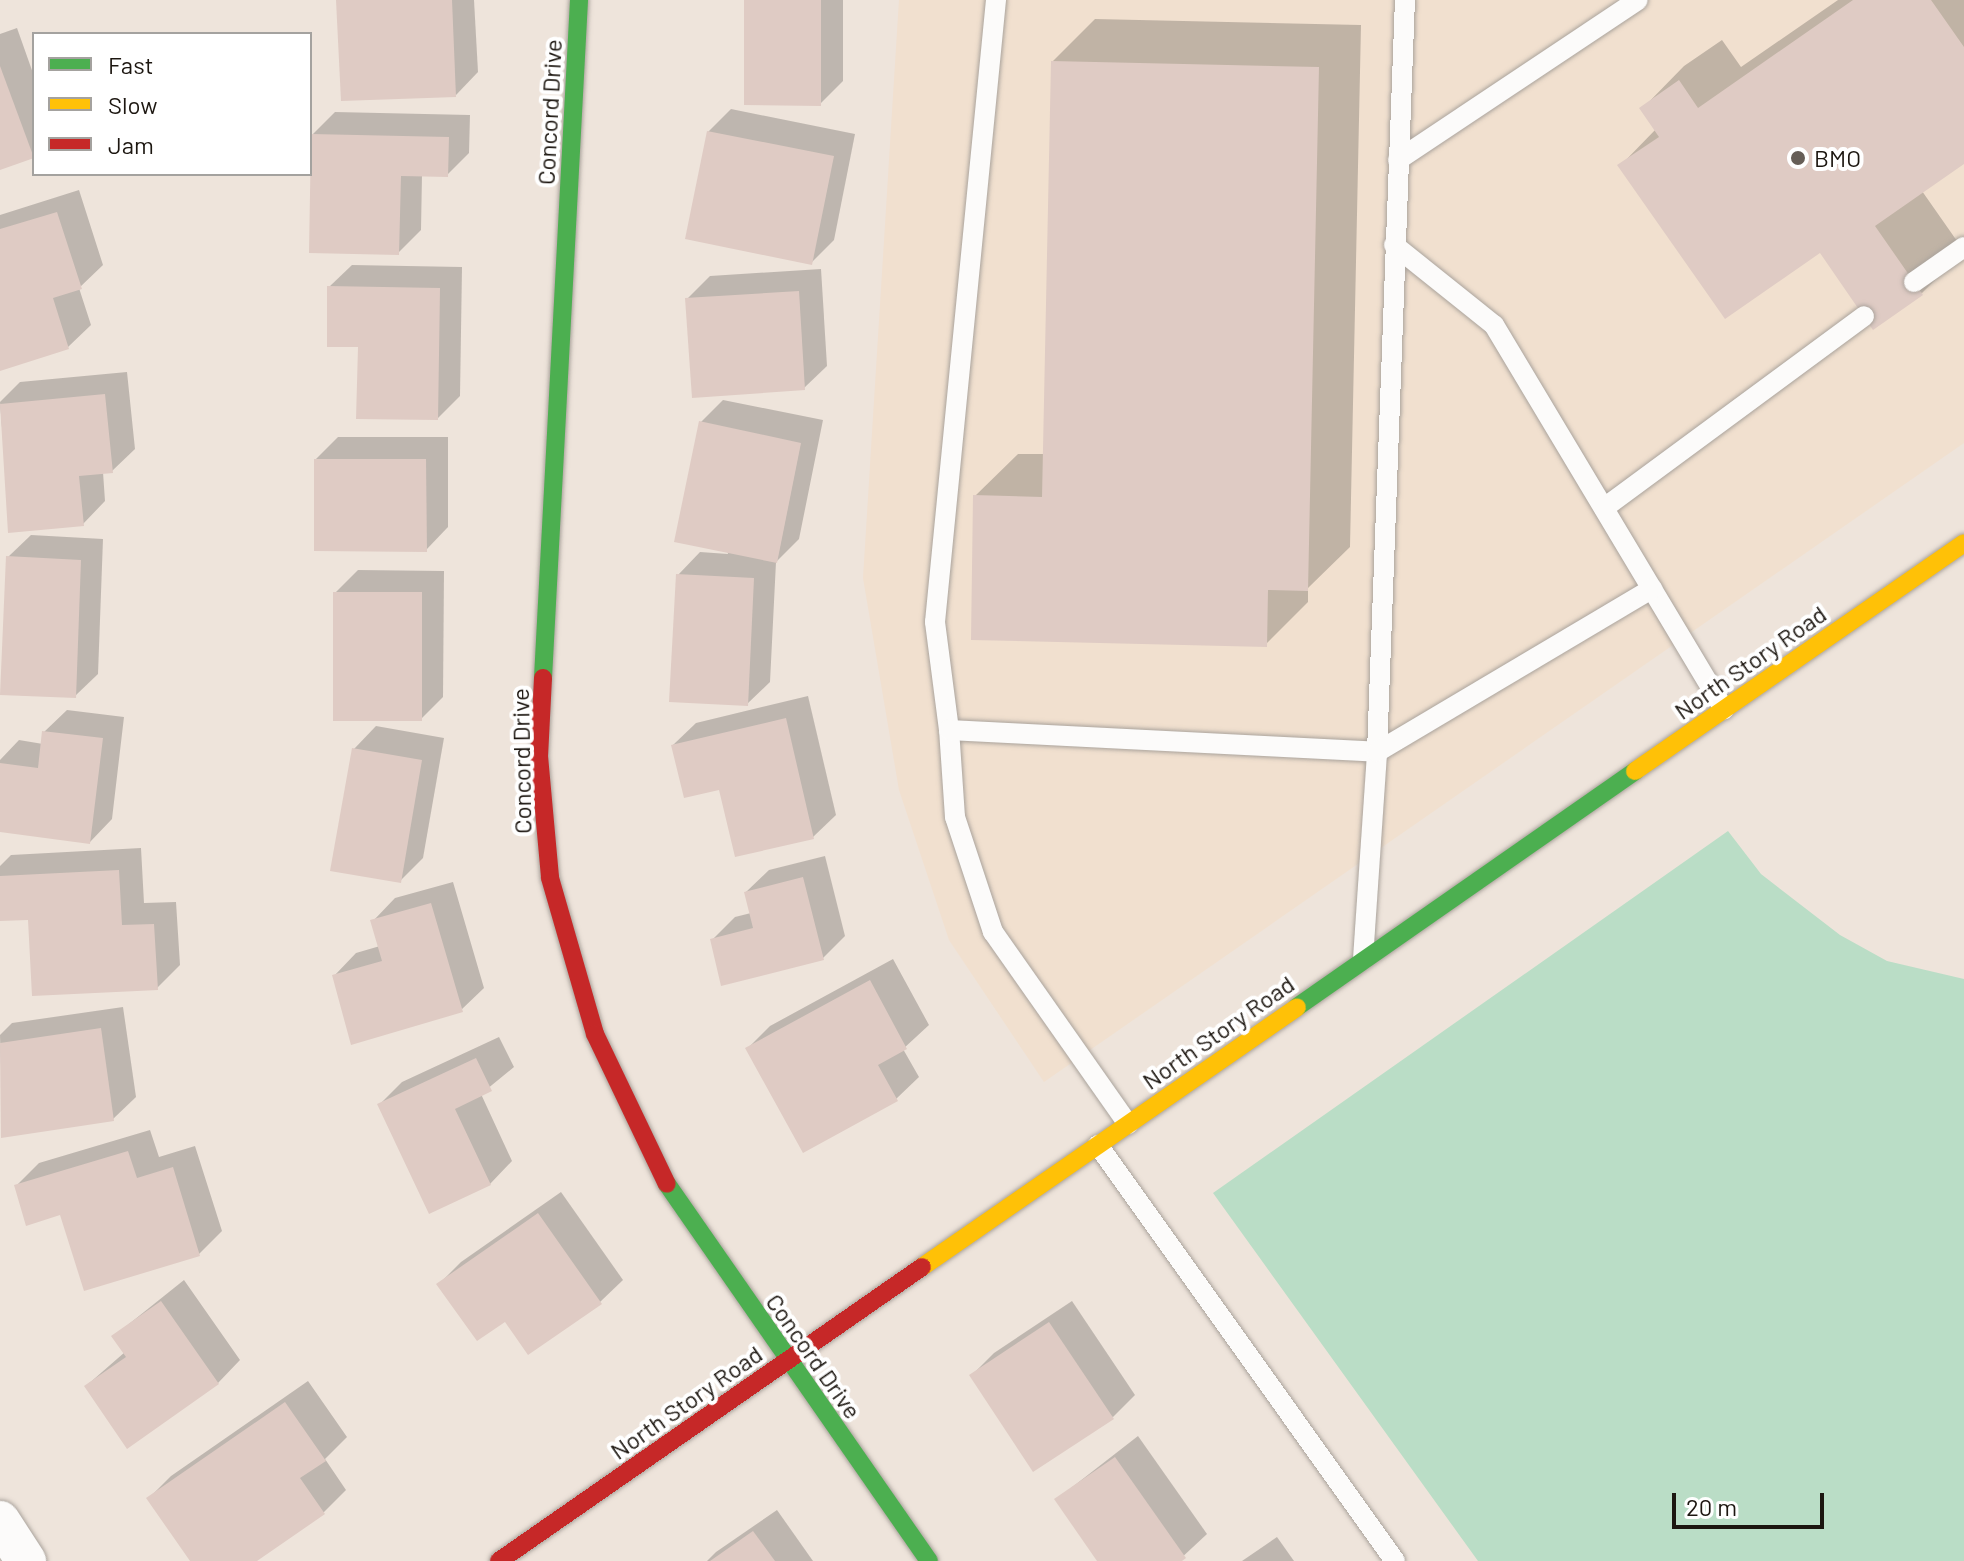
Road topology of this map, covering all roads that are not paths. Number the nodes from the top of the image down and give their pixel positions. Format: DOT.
graph roads {
  1 [pos="579,0"];
  2 [pos="996,0"];
  3 [pos="1405,0"];
  4 [pos="1638,0"];
  5 [pos="1398,160"];
  6 [pos="1394,245"];
  7 [pos="1964,247"];
  8 [pos="1914,282"];
  9 [pos="1864,316"];
  10 [pos="1604,508"];
  11 [pos="1964,543"];
  12 [pos="1652,589"];
  13 [pos="1724,709"];
  14 [pos="949,730"];
  15 [pos="1377,752"];
  16 [pos="1363,960"];
  17 [pos="1128,1124"];
  18 [pos="1098,1145"];
  19 [pos="788,1360"];
  20 [pos="0,1521"];
  21 [pos="26,1561"];
  22 [pos="499,1561"];
  23 [pos="929,1561"];
  24 [pos="1395,1561"];
  1 -- 19 [label="main road, Concord Drive"];
  2 -- 14 [label="lane"];
  3 -- 5 [label="lane"];
  4 -- 5 [label="lane"];
  5 -- 6 [label="lane"];
  6 -- 10 [label="lane"];
  6 -- 15 [label="lane"];
  7 -- 8 [label="lane"];
  9 -- 10 [label="lane"];
  10 -- 12 [label="lane"];
  11 -- 13 [label="main road, North Story Road"];
  12 -- 13 [label="lane"];
  12 -- 15 [label="lane"];
  13 -- 16 [label="main road, North Story Road"];
  14 -- 15 [label="lane"];
  14 -- 17 [label="lane"];
  15 -- 16 [label="lane"];
  16 -- 17 [label="main road, North Story Road"];
  17 -- 18 [label="main road, North Story Road"];
  18 -- 19 [label="main road, North Story Road"];
  18 -- 24 [label="lane"];
  19 -- 22 [label="main road, North Story Road"];
  19 -- 23 [label="main road, Concord Drive"];
  20 -- 21 [label="street"];
}
